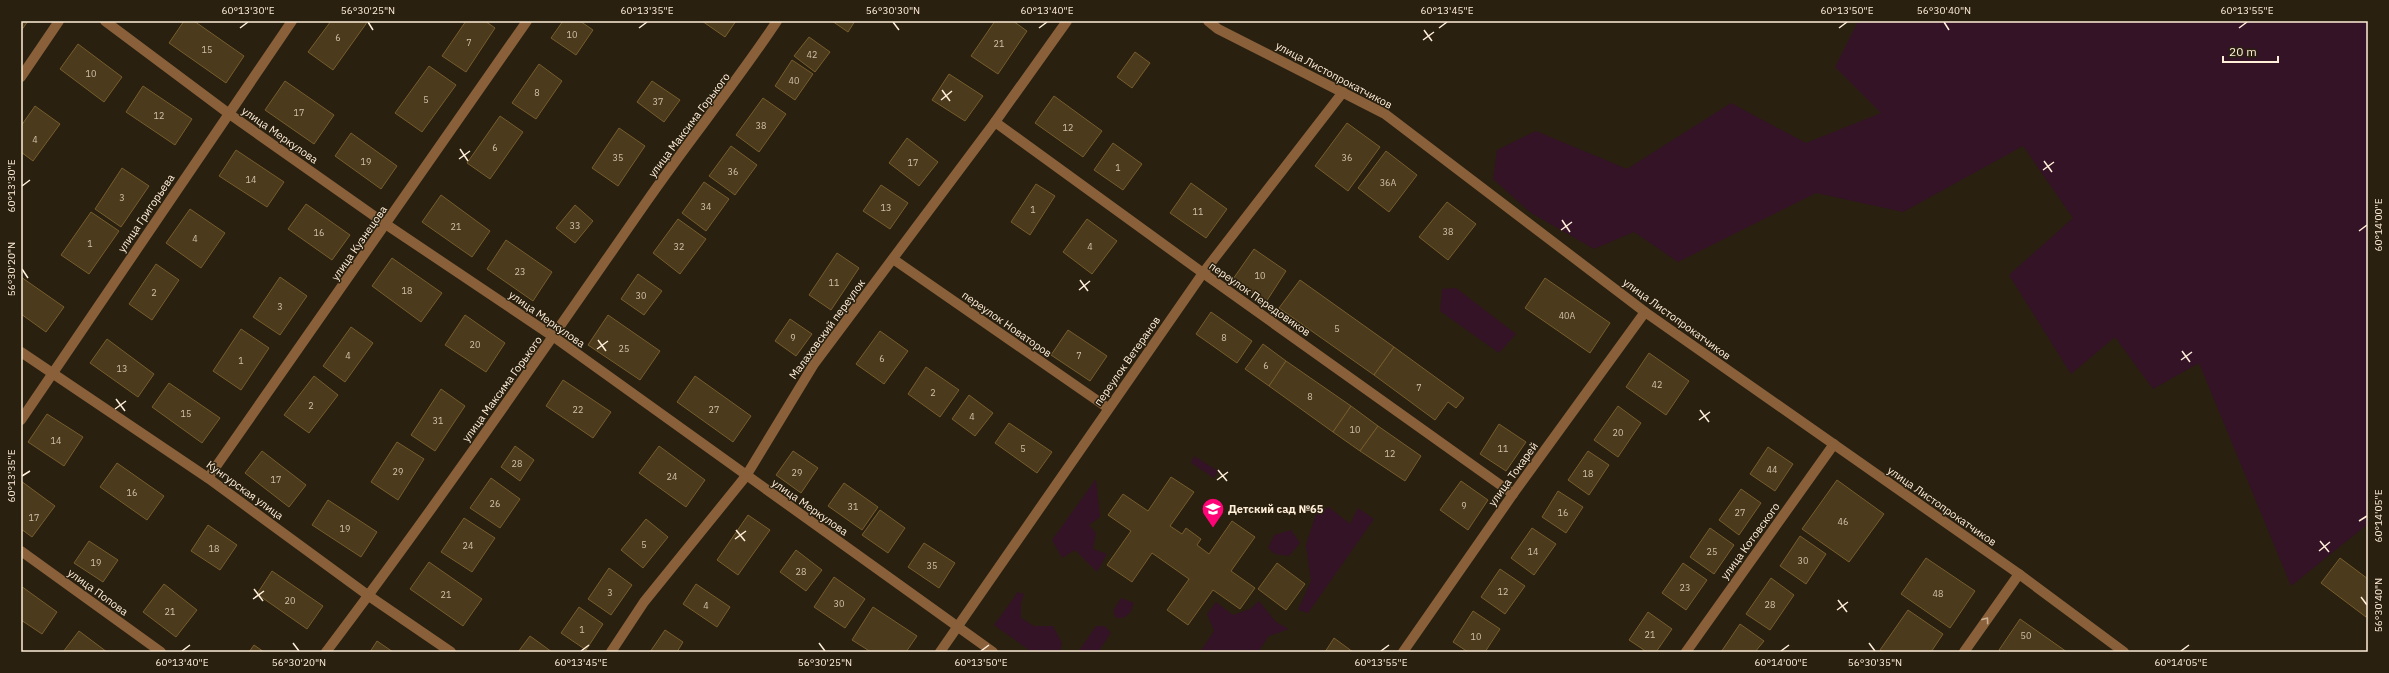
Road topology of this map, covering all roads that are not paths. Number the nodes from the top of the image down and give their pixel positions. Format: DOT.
graph roads {
  1 [pos="59,21"];
  2 [pos="105,21"];
  3 [pos="292,21"];
  4 [pos="527,21"];
  5 [pos="777,21"];
  6 [pos="1067,21"];
  7 [pos="1208,21"];
  8 [pos="21,77"];
  9 [pos="1343,92"];
  10 [pos="228,113"];
  11 [pos="995,122"];
  12 [pos="387,225"];
  13 [pos="893,259"];
  14 [pos="1203,274"];
  15 [pos="1645,312"];
  16 [pos="554,337"];
  17 [pos="21,352"];
  18 [pos="52,375"];
  19 [pos="1108,408"];
  20 [pos="21,420"];
  21 [pos="1834,444"];
  22 [pos="746,476"];
  23 [pos="208,478"];
  24 [pos="1513,494"];
  25 [pos="21,551"];
  26 [pos="2019,574"];
  27 [pos="368,596"];
  28 [pos="958,627"];
  29 [pos="160,652"];
  30 [pos="326,652"];
  31 [pos="452,652"];
  32 [pos="611,652"];
  33 [pos="940,652"];
  34 [pos="993,652"];
  35 [pos="1403,652"];
  36 [pos="1686,652"];
  37 [pos="1964,652"];
  38 [pos="2124,652"];
  1 -- 8 [label="street"];
  2 -- 10 [label="street, улица Меркулова"];
  3 -- 10 [label="street, улица Григорьева"];
  4 -- 12 [label="street, улица Кузнецова"];
  5 -- 16 [label="street, улица Максима Горького"];
  6 -- 11 [label="street, Малаховский переулок"];
  7 -- 9 [label="street, улица Листопрокатчиков"];
  9 -- 14 [label="street, переулок Ветеранов"];
  9 -- 15 [label="street, улица Листопрокатчиков"];
  10 -- 12 [label="street, улица Меркулова"];
  10 -- 18 [label="street, улица Григорьева"];
  11 -- 13 [label="street, Малаховский переулок"];
  11 -- 14 [label="street, переулок Передовиков"];
  12 -- 16 [label="street, улица Меркулова"];
  12 -- 23 [label="street, улица Кузнецова"];
  13 -- 19 [label="street, переулок Новаторов"];
  13 -- 22 [label="street, Малаховский переулок"];
  14 -- 19 [label="street, переулок Ветеранов"];
  14 -- 24 [label="street, переулок Передовиков"];
  15 -- 21 [label="street, улица Листопрокатчиков"];
  15 -- 24 [label="street, улица Токарей"];
  16 -- 22 [label="street, улица Меркулова"];
  16 -- 27 [label="street, улица Максима Горького"];
  17 -- 18 [label="street, Кунгурская улица"];
  18 -- 20 [label="street, улица Григорьева"];
  18 -- 23 [label="street, Кунгурская улица"];
  19 -- 28 [label="street, переулок Ветеранов"];
  21 -- 26 [label="street, улица Листопрокатчиков"];
  21 -- 36 [label="street, улица Котовского"];
  22 -- 28 [label="street, улица Меркулова"];
  22 -- 32 [label="street, Малаховский переулок"];
  23 -- 27 [label="street, Кунгурская улица"];
  24 -- 35 [label="street, улица Токарей"];
  25 -- 29 [label="street, улица Попова"];
  37 -- 26 [label="street, one-way"];
  26 -- 38 [label="street, улица Листопрокатчиков"];
  27 -- 30 [label="street, улица Максима Горького"];
  27 -- 31 [label="street, Кунгурская улица"];
  28 -- 33 [label="street, переулок Ветеранов"];
  28 -- 34 [label="street, улица Меркулова"];
}
